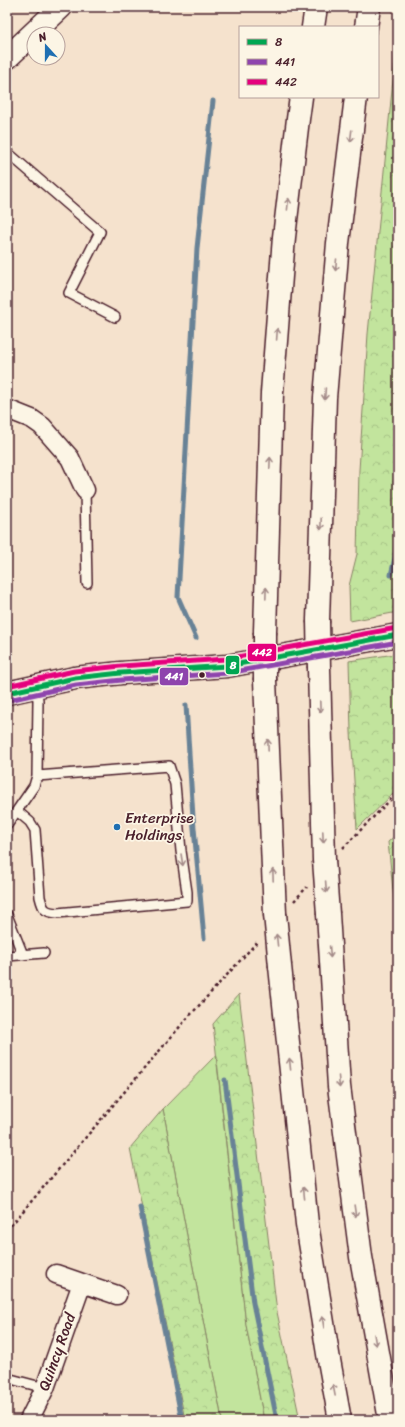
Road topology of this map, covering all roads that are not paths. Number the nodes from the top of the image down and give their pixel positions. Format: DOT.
graph roads {
  1 [pos="61,7"];
  2 [pos="316,7"];
  3 [pos="369,7"];
  4 [pos="313,26"];
  5 [pos="366,26"];
  6 [pos="7,58"];
  7 [pos="301,98"];
  8 [pos="356,98"];
  9 [pos="7,152"];
  10 [pos="115,317"];
  11 [pos="7,410"];
  12 [pos="85,490"];
  13 [pos="87,583"];
  14 [pos="398,635"];
  15 [pos="36,686"];
  16 [pos="7,693"];
  17 [pos="37,776"];
  18 [pos="17,811"];
  19 [pos="7,825"];
  20 [pos="7,915"];
  21 [pos="44,953"];
  22 [pos="23,955"];
  23 [pos="7,956"];
  24 [pos="56,1274"];
  25 [pos="82,1283"];
  26 [pos="117,1295"];
  27 [pos="7,1378"];
  28 [pos="46,1388"];
  29 [pos="29,1420"];
  30 [pos="340,1420"];
  31 [pos="390,1420"];
  1 -- 6 [label="main road"];
  2 -- 4 [label="main road"];
  3 -- 5 [label="main road"];
  30 -- 7 [label="main road, one-way, bridge"];
  8 -- 31 [label="main road, one-way, bridge"];
  9 -- 10 [label="lane"];
  11 -- 12 [label="street"];
  12 -- 13 [label="lane"];
  14 -- 15 [label="main road"];
  15 -- 16 [label="main road"];
  15 -- 17 [label="lane"];
  17 -- 18 [label="lane"];
  17 -- 18 [label="lane, one-way"];
  18 -- 19 [label="lane"];
  20 -- 22 [label="lane"];
  21 -- 22 [label="lane"];
  22 -- 23 [label="lane"];
  24 -- 25 [label="street"];
  25 -- 26 [label="street"];
  25 -- 28 [label="street, Quincy Road"];
  27 -- 28 [label="lane"];
  28 -- 29 [label="street, Quincy Road"];
}
